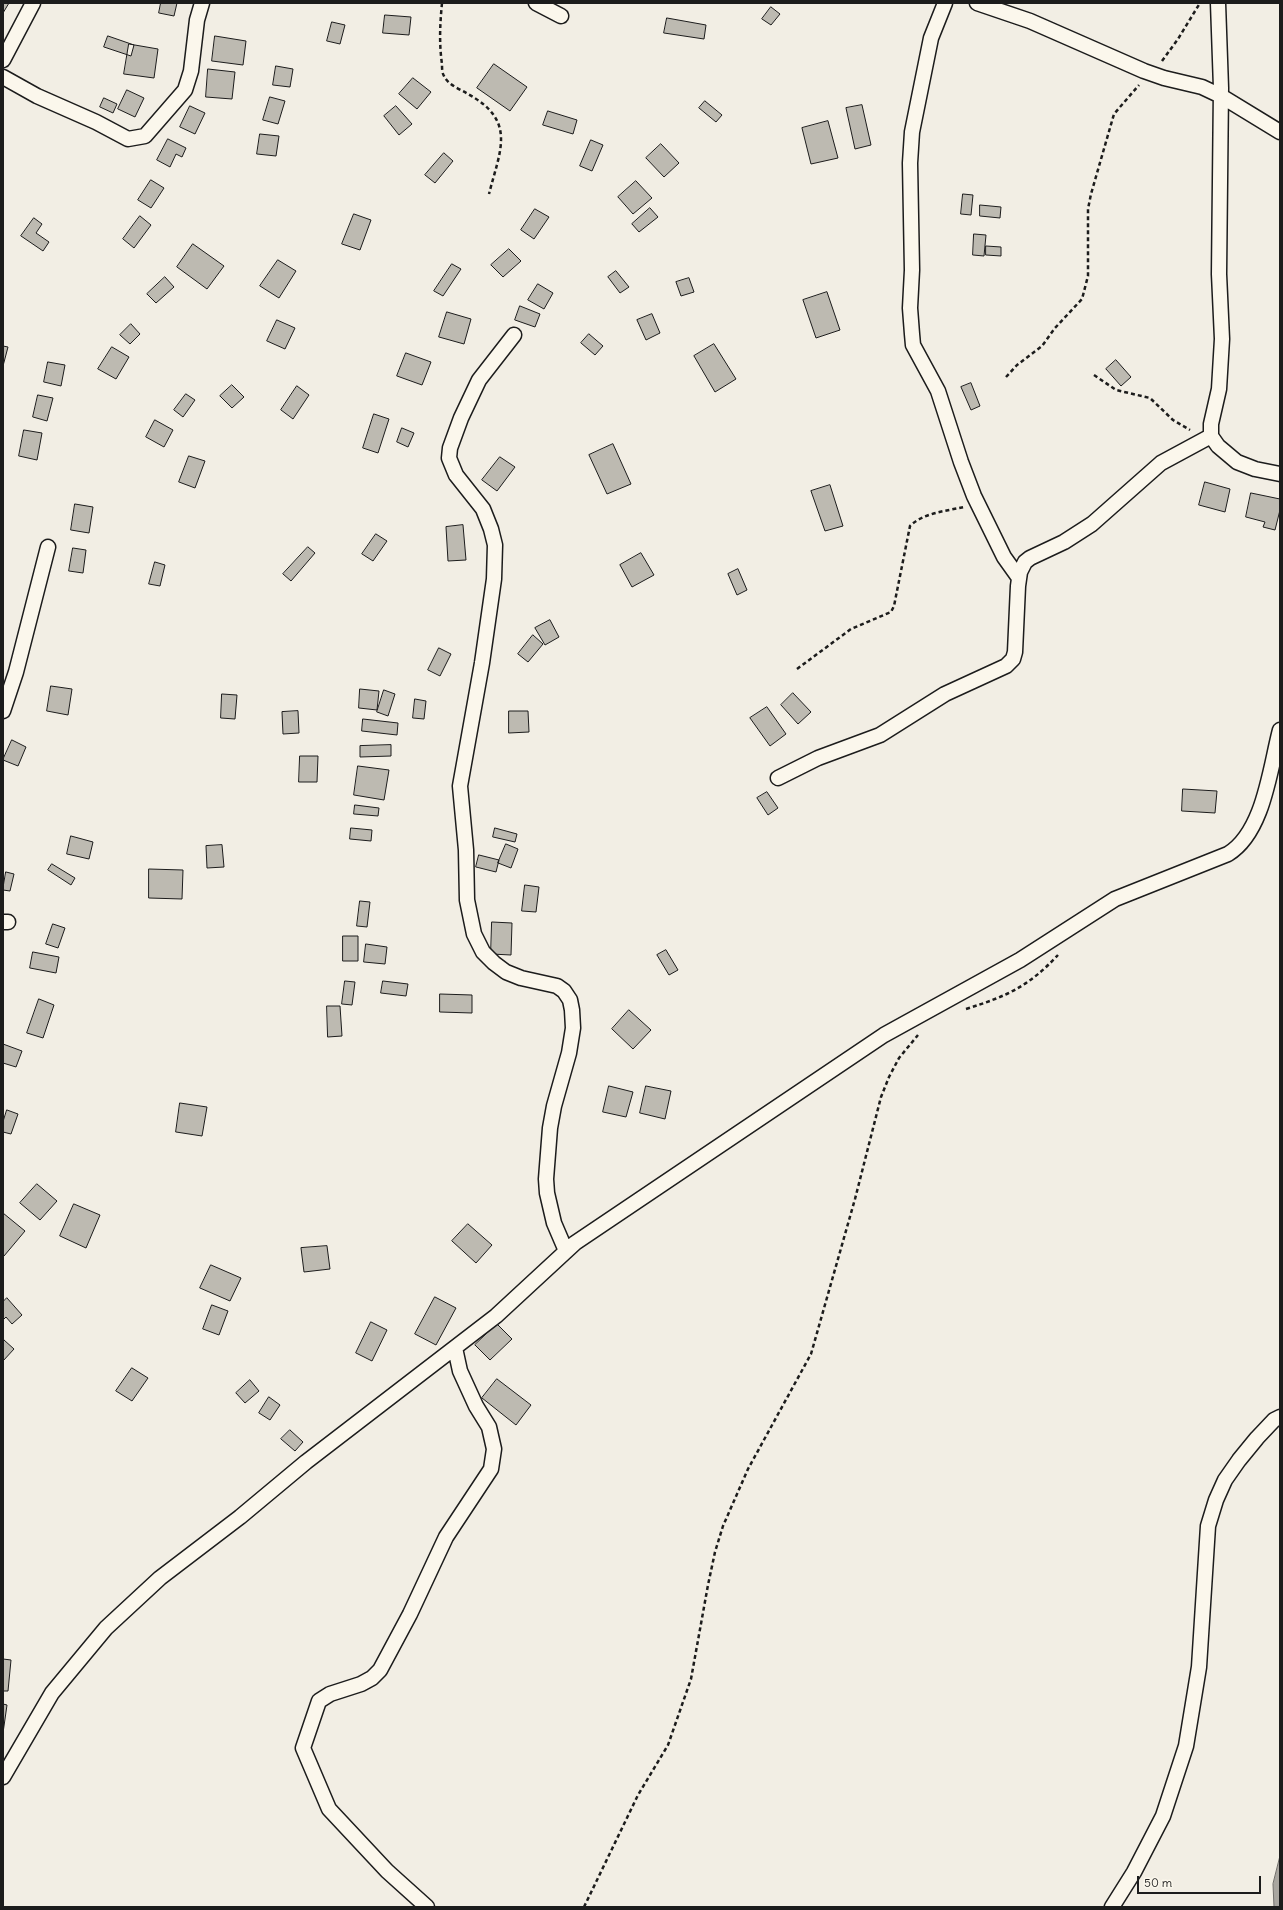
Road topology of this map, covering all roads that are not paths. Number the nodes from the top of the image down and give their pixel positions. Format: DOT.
graph roads {
  1 [pos="33,3"];
  2 [pos="202,3"];
  3 [pos="536,3"];
  4 [pos="945,3"];
  5 [pos="977,3"];
  6 [pos="1218,3"];
  7 [pos="562,16"];
  8 [pos="3,60"];
  9 [pos="3,77"];
  10 [pos="1221,96"];
  11 [pos="1280,132"];
  12 [pos="514,335"];
  13 [pos="1210,436"];
  14 [pos="1280,474"];
  15 [pos="48,547"];
  16 [pos="1019,578"];
  17 [pos="3,711"];
  18 [pos="1280,730"];
  19 [pos="778,778"];
  20 [pos="566,1251"];
  21 [pos="455,1348"];
  22 [pos="1280,1417"];
  23 [pos="3,1777"];
  24 [pos="427,1907"];
  25 [pos="1112,1907"];
  1 -- 8 [label="street"];
  2 -- 9 [label="street"];
  3 -- 7 [label="street"];
  4 -- 16 [label="street"];
  5 -- 10 [label="street"];
  6 -- 10 [label="street"];
  10 -- 11 [label="street"];
  10 -- 13 [label="street"];
  12 -- 20 [label="street"];
  13 -- 14 [label="street"];
  13 -- 16 [label="street"];
  15 -- 17 [label="street"];
  16 -- 19 [label="street"];
  18 -- 20 [label="street"];
  20 -- 21 [label="street"];
  21 -- 23 [label="street"];
  21 -- 24 [label="street"];
  22 -- 25 [label="street"];
}
